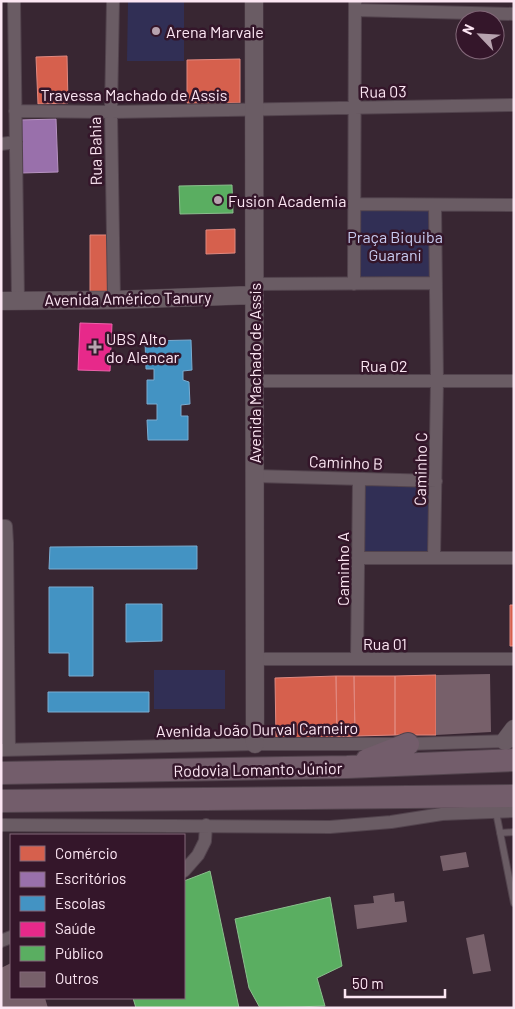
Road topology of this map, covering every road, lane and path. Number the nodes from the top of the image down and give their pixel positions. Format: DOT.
graph roads {
  1 [pos="14,1"];
  2 [pos="113,1"];
  3 [pos="254,1"];
  4 [pos="355,6"];
  5 [pos="434,7"];
  6 [pos="514,14"];
  7 [pos="514,105"];
  8 [pos="355,108"];
  9 [pos="254,110"];
  10 [pos="15,111"];
  11 [pos="111,112"];
  12 [pos="16,142"];
  13 [pos="1,144"];
  14 [pos="354,204"];
  15 [pos="435,205"];
  16 [pos="514,205"];
  17 [pos="436,283"];
  18 [pos="354,284"];
  19 [pos="254,290"];
  20 [pos="114,300"];
  21 [pos="10,301"];
  22 [pos="254,381"];
  23 [pos="437,381"];
  24 [pos="514,381"];
  25 [pos="255,476"];
  26 [pos="359,479"];
  27 [pos="436,481"];
  28 [pos="1,526"];
  29 [pos="358,558"];
  30 [pos="434,558"];
  31 [pos="514,558"];
  32 [pos="255,659"];
  33 [pos="357,659"];
  34 [pos="514,659"];
  35 [pos="512,743"];
  36 [pos="256,744"];
  37 [pos="408,744"];
  38 [pos="5,750"];
  39 [pos="347,767"];
  40 [pos="1,773"];
  41 [pos="514,796"];
  42 [pos="1,801"];
  43 [pos="514,811"];
  44 [pos="496,812"];
  45 [pos="1,825"];
  46 [pos="206,825"];
  47 [pos="107,830"];
  48 [pos="514,832"];
  49 [pos="500,833"];
  50 [pos="185,870"];
  51 [pos="514,903"];
  1 -- 10 [label="street"];
  2 -- 11 [label="street, Rua Bahia"];
  3 -- 9 [label="street, Avenida Machado de Assis"];
  4 -- 5 [label="street"];
  4 -- 8 [label="street"];
  5 -- 6 [label="street"];
  7 -- 8 [label="street, Rua 03"];
  8 -- 9 [label="street, Rua 03"];
  8 -- 14 [label="street"];
  9 -- 11 [label="street, Travessa Machado de Assis"];
  9 -- 19 [label="street, Avenida Machado de Assis"];
  10 -- 11 [label="street, Travessa Machado de Assis"];
  10 -- 12 [label="street"];
  11 -- 20 [label="street, Rua Bahia"];
  12 -- 13 [label="street"];
  12 -- 21 [label="street"];
  14 -- 15 [label="street"];
  14 -- 18 [label="street"];
  15 -- 16 [label="street"];
  15 -- 17 [label="street, Caminho C"];
  17 -- 18 [label="street"];
  17 -- 23 [label="street, Caminho C"];
  18 -- 19 [label="street"];
  19 -- 20 [label="street, Avenida Américo Tanury"];
  19 -- 22 [label="street, Avenida Machado de Assis"];
  20 -- 21 [label="street, Avenida Américo Tanury"];
  22 -- 23 [label="street, Rua 02"];
  22 -- 25 [label="street, Avenida Machado de Assis"];
  23 -- 24 [label="street, Rua 02"];
  23 -- 27 [label="street, Caminho C"];
  25 -- 26 [label="street, Caminho B"];
  25 -- 32 [label="street, Avenida Machado de Assis"];
  26 -- 27 [label="street, Caminho B"];
  26 -- 29 [label="street, Caminho A"];
  27 -- 30 [label="street, Caminho C"];
  28 -- 38 [label="street"];
  29 -- 30 [label="street"];
  29 -- 33 [label="street, Caminho A"];
  30 -- 31 [label="street"];
  32 -- 33 [label="street, Rua 01"];
  32 -- 36 [label="street, Avenida Machado de Assis"];
  33 -- 34 [label="street, Rua 01"];
  35 -- 37 [label="street, Avenida João Durval Carneiro"];
  35 -- 39 [label="highway, Rodovia Lomanto Júnior"];
  36 -- 37 [label="street, Avenida João Durval Carneiro"];
  36 -- 38 [label="street, Avenida João Durval Carneiro"];
  37 -- 39 [label="highway"];
  39 -- 40 [label="highway, Rodovia Lomanto Júnior"];
  41 -- 42 [label="highway, Rodovia Lomanto Júnior"];
  43 -- 44 [label="street"];
  44 -- 46 [label="street"];
  44 -- 49 [label="lane"];
  45 -- 47 [label="street"];
  46 -- 47 [label="street"];
  46 -- 50 [label="street"];
  48 -- 49 [label="lane"];
  49 -- 51 [label="lane"];
}
